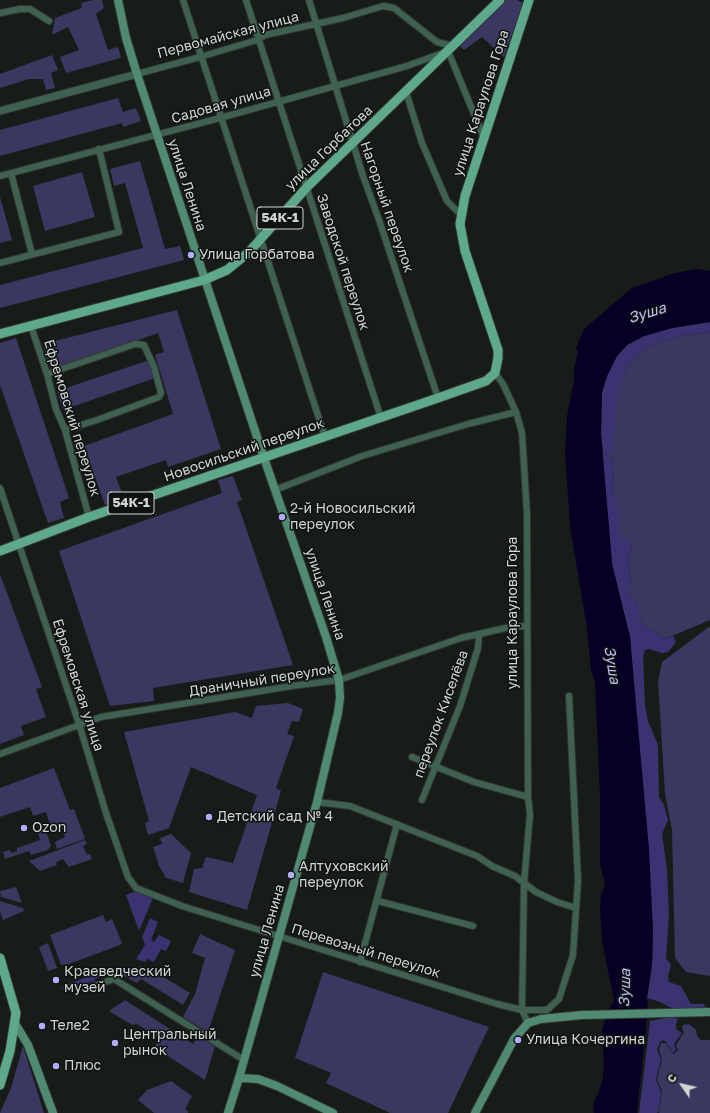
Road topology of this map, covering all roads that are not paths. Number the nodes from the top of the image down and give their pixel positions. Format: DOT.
graph roads {
  1 [pos="118,0"];
  2 [pos="183,0"];
  3 [pos="246,0"];
  4 [pos="309,0"];
  5 [pos="500,0"];
  6 [pos="529,0"];
  7 [pos="0,13"];
  8 [pos="49,21"];
  9 [pos="316,25"];
  10 [pos="257,40"];
  11 [pos="450,49"];
  12 [pos="200,57"];
  13 [pos="137,74"];
  14 [pos="336,86"];
  15 [pos="406,92"];
  16 [pos="277,102"];
  17 [pos="0,111"];
  18 [pos="220,118"];
  19 [pos="157,135"];
  20 [pos="484,139"];
  21 [pos="353,144"];
  22 [pos="99,150"];
  23 [pos="11,173"];
  24 [pos="0,176"];
  25 [pos="307,187"];
  26 [pos="461,215"];
  27 [pos="261,240"];
  28 [pos="32,254"];
  29 [pos="0,262"];
  30 [pos="204,280"];
  31 [pos="30,326"];
  32 [pos="0,334"];
  33 [pos="495,373"];
  34 [pos="47,374"];
  35 [pos="438,398"];
  36 [pos="516,412"];
  37 [pos="381,418"];
  38 [pos="65,430"];
  39 [pos="325,437"];
  40 [pos="264,458"];
  41 [pos="0,488"];
  42 [pos="275,490"];
  43 [pos="89,518"];
  44 [pos="19,543"];
  45 [pos="0,551"];
  46 [pos="528,626"];
  47 [pos="479,634"];
  48 [pos="339,680"];
  49 [pos="569,696"];
  50 [pos="79,724"];
  51 [pos="0,754"];
  52 [pos="412,757"];
  53 [pos="435,765"];
  54 [pos="528,797"];
  55 [pos="422,800"];
  56 [pos="317,802"];
  57 [pos="398,824"];
  58 [pos="524,883"];
  59 [pos="136,888"];
  60 [pos="378,901"];
  61 [pos="576,908"];
  62 [pos="473,926"];
  63 [pos="278,936"];
  64 [pos="0,958"];
  65 [pos="360,962"];
  66 [pos="88,988"];
  67 [pos="522,1010"];
  68 [pos="710,1012"];
  69 [pos="528,1023"];
  70 [pos="16,1025"];
  71 [pos="244,1060"];
  72 [pos="239,1078"];
  73 [pos="0,1084"];
  74 [pos="53,1113"];
  75 [pos="228,1113"];
  76 [pos="333,1113"];
  77 [pos="475,1113"];
  1 -- 13 [label="main road, улица Ленина"];
  2 -- 12 [label="street"];
  3 -- 10 [label="street, Заводской переулок"];
  4 -- 9 [label="street, Нагорный переулок"];
  5 -- 11 [label="main road, улица Горбатова / 54К-1"];
  6 -- 20 [label="main road, улица Караулова Гора"];
  7 -- 8 [label="street"];
  9 -- 10 [label="street, Первомайская улица"];
  9 -- 11 [label="street, Первомайская улица"];
  9 -- 14 [label="street, Нагорный переулок"];
  10 -- 12 [label="street, Первомайская улица"];
  10 -- 16 [label="street, Заводской переулок"];
  11 -- 14 [label="street, Садовая улица"];
  11 -- 15 [label="main road, улица Горбатова / 54К-1"];
  11 -- 20 [label="street"];
  12 -- 13 [label="street, Первомайская улица"];
  12 -- 18 [label="street"];
  13 -- 17 [label="street, Первомайская улица"];
  13 -- 19 [label="main road, улица Ленина"];
  14 -- 16 [label="street, Садовая улица"];
  14 -- 21 [label="street, Нагорный переулок"];
  15 -- 21 [label="main road, улица Горбатова / 54К-1"];
  15 -- 26 [label="street, улица Караулова Гора"];
  16 -- 18 [label="street, Садовая улица"];
  16 -- 25 [label="street, Заводской переулок"];
  18 -- 19 [label="street, Садовая улица"];
  18 -- 27 [label="street"];
  19 -- 22 [label="street, Садовая улица"];
  19 -- 30 [label="main road, улица Ленина"];
  20 -- 26 [label="main road, улица Караулова Гора"];
  21 -- 25 [label="main road, улица Горбатова / 54К-1"];
  21 -- 35 [label="street, Нагорный переулок"];
  22 -- 23 [label="street, Садовая улица"];
  22 -- 28 [label="street"];
  23 -- 24 [label="street, Садовая улица"];
  23 -- 28 [label="street"];
  25 -- 27 [label="main road, улица Горбатова / 54К-1"];
  25 -- 37 [label="street, Заводской переулок"];
  26 -- 33 [label="main road, улица Караулова Гора"];
  27 -- 30 [label="main road, улица Горбатова / 54К-1"];
  27 -- 39 [label="street"];
  28 -- 29 [label="street"];
  30 -- 31 [label="main road, улица Горбатова / 54К-1"];
  30 -- 40 [label="main road, улица Ленина"];
  31 -- 32 [label="main road, улица Горбатова / 54К-1"];
  31 -- 34 [label="street, Ефремовский переулок"];
  33 -- 35 [label="main road, Новосильский переулок / 54К-1"];
  33 -- 36 [label="street, улица Караулова Гора"];
  34 -- 38 [label="street, Ефремовский переулок"];
  34 -- 38 [label="street"];
  35 -- 37 [label="main road, Новосильский переулок / 54К-1"];
  36 -- 42 [label="street"];
  36 -- 46 [label="street, улица Караулова Гора"];
  37 -- 39 [label="main road, Новосильский переулок / 54К-1"];
  38 -- 43 [label="street, Ефремовский переулок"];
  39 -- 40 [label="main road, Новосильский переулок / 54К-1"];
  40 -- 42 [label="main road, улица Ленина"];
  40 -- 43 [label="main road, Новосильский переулок / 54К-1"];
  41 -- 44 [label="street, Ефремовская улица"];
  42 -- 48 [label="main road, улица Ленина"];
  43 -- 44 [label="main road, Новосильский переулок / 54К-1"];
  44 -- 45 [label="main road, Новосильский переулок / 54К-1"];
  44 -- 50 [label="street, Ефремовская улица"];
  46 -- 47 [label="street, Драничный переулок"];
  46 -- 54 [label="street, улица Караулова Гора"];
  47 -- 48 [label="street, Драничный переулок"];
  47 -- 53 [label="street, переулок Киселёва"];
  48 -- 50 [label="street, Драничный переулок"];
  48 -- 56 [label="main road, улица Ленина"];
  49 -- 61 [label="street, Перевозный переулок"];
  50 -- 51 [label="street, Драничный переулок"];
  50 -- 59 [label="street, Ефремовская улица"];
  52 -- 53 [label="street"];
  53 -- 54 [label="street"];
  53 -- 55 [label="street, переулок Киселёва"];
  54 -- 58 [label="street, улица Караулова Гора"];
  56 -- 57 [label="street"];
  56 -- 63 [label="main road, улица Ленина"];
  57 -- 58 [label="street"];
  57 -- 60 [label="street"];
  58 -- 61 [label="street"];
  58 -- 67 [label="street, улица Караулова Гора"];
  59 -- 63 [label="street, Перевозный переулок"];
  60 -- 62 [label="street"];
  60 -- 65 [label="street"];
  61 -- 67 [label="street, Перевозный переулок"];
  63 -- 65 [label="street, Перевозный переулок"];
  63 -- 71 [label="main road, улица Ленина"];
  64 -- 70 [label="main road"];
  65 -- 67 [label="street, Перевозный переулок"];
  66 -- 71 [label="street"];
  67 -- 69 [label="street, улица Караулова Гора"];
  68 -- 69 [label="main road"];
  69 -- 77 [label="main road"];
  70 -- 73 [label="main road"];
  70 -- 74 [label="main road"];
  71 -- 72 [label="main road, улица Ленина"];
  72 -- 75 [label="main road, улица Ленина"];
  72 -- 76 [label="main road"];
}
